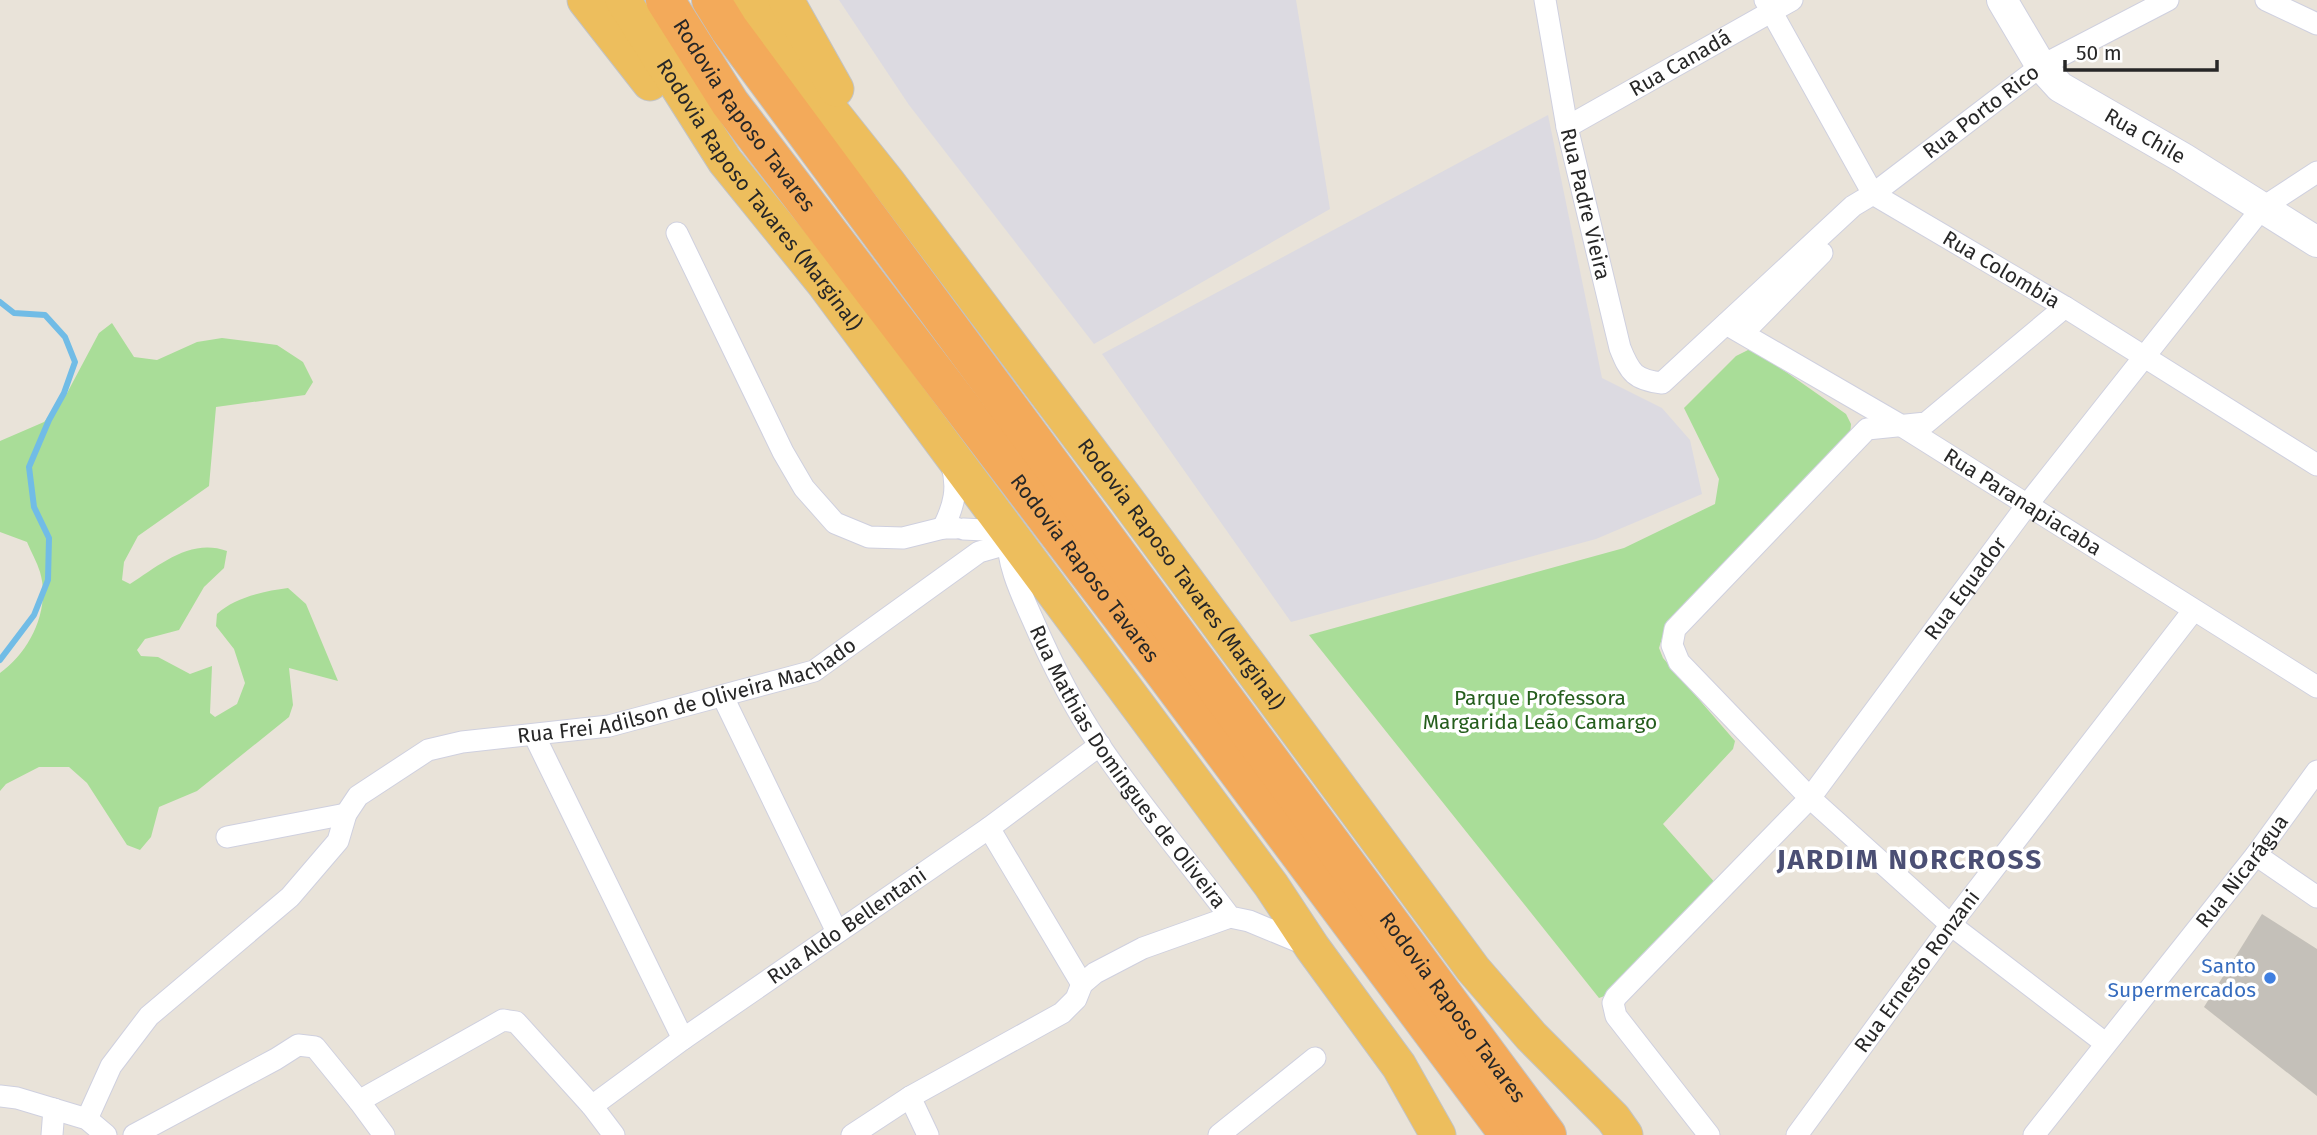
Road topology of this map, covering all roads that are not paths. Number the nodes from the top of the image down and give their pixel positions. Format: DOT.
graph roads {
  1 [pos="586,0"];
  2 [pos="623,0"];
  3 [pos="665,0"];
  4 [pos="711,0"];
  5 [pos="750,0"];
  6 [pos="786,0"];
  7 [pos="1545,0"];
  8 [pos="1792,0"];
  9 [pos="2002,0"];
  10 [pos="2168,0"];
  11 [pos="2266,0"];
  12 [pos="1768,6"];
  13 [pos="2317,24"];
  14 [pos="2041,66"];
  15 [pos="1567,127"];
  16 [pos="725,160"];
  17 [pos="2317,172"];
  18 [pos="889,184"];
  19 [pos="1874,194"];
  20 [pos="2262,208"];
  21 [pos="677,233"];
  22 [pos="2317,242"];
  23 [pos="2064,307"];
  24 [pos="1735,329"];
  25 [pos="2143,357"];
  26 [pos="1662,383"];
  27 [pos="1902,426"];
  28 [pos="941,443"];
  29 [pos="2317,466"];
  30 [pos="2027,505"];
  31 [pos="953,528"];
  32 [pos="1012,543"];
  33 [pos="979,552"];
  34 [pos="2193,611"];
  35 [pos="2317,687"];
  36 [pos="723,697"];
  37 [pos="534,735"];
  38 [pos="1100,745"];
  39 [pos="2317,771"];
  40 [pos="1811,798"];
  41 [pos="346,814"];
  42 [pos="989,828"];
  43 [pos="227,837"];
  44 [pos="2256,855"];
  45 [pos="2317,897"];
  46 [pos="1230,917"];
  47 [pos="1951,925"];
  48 [pos="837,932"];
  49 [pos="1312,947"];
  50 [pos="1082,984"];
  51 [pos="683,1038"];
  52 [pos="2105,1043"];
  53 [pos="1315,1058"];
  54 [pos="0,1096"];
  55 [pos="910,1097"];
  56 [pos="359,1101"];
  57 [pos="592,1107"];
  58 [pos="54,1109"];
  59 [pos="87,1119"];
  60 [pos="51,1135"];
  61 [pos="107,1135"];
  62 [pos="134,1135"];
  63 [pos="384,1135"];
  64 [pos="614,1135"];
  65 [pos="852,1135"];
  66 [pos="928,1135"];
  67 [pos="1219,1135"];
  68 [pos="1438,1135"];
  69 [pos="1509,1135"];
  70 [pos="1547,1135"];
  71 [pos="1625,1135"];
  72 [pos="1709,1135"];
  73 [pos="1797,1135"];
  74 [pos="2034,1135"];
  1 -- 16 [label="highway"];
  2 -- 16 [label="highway, Rodovia Raposo Tavares (Marginal)"];
  3 -- 69 [label="highway, Rodovia Raposo Tavares"];
  4 -- 70 [label="highway, Rodovia Raposo Tavares"];
  5 -- 18 [label="highway, Rodovia Raposo Tavares (Marginal)"];
  6 -- 18 [label="highway"];
  7 -- 15 [label="street, Rua Padre Vieira"];
  8 -- 12 [label="street, Rua Canadá"];
  9 -- 14 [label="main road, Rua Chile"];
  10 -- 14 [label="street, Rua Porto Rico"];
  11 -- 13 [label="street"];
  12 -- 15 [label="street, Rua Canadá"];
  12 -- 19 [label="street, Rua Colombia"];
  14 -- 19 [label="street, Rua Porto Rico"];
  14 -- 20 [label="main road, Rua Chile"];
  15 -- 26 [label="street, Rua Padre Vieira"];
  16 -- 28 [label="highway, Rodovia Raposo Tavares (Marginal)"];
  17 -- 20 [label="street, Rua Equador"];
  18 -- 71 [label="highway, Rodovia Raposo Tavares (Marginal)"];
  19 -- 23 [label="street, Rua Colombia"];
  19 -- 24 [label="street, Rua Porto Rico"];
  20 -- 22 [label="main road, Rua Chile"];
  20 -- 25 [label="street, Rua Equador"];
  21 -- 31 [label="street"];
  23 -- 25 [label="street, Rua Colombia"];
  23 -- 27 [label="street"];
  24 -- 26 [label="street, Rua Porto Rico"];
  24 -- 27 [label="street, Rua Paranapiacaba"];
  25 -- 29 [label="street, Rua Colombia"];
  25 -- 30 [label="street, Rua Equador"];
  27 -- 30 [label="street, Rua Paranapiacaba"];
  27 -- 40 [label="street"];
  28 -- 31 [label="street"];
  28 -- 32 [label="highway, Rodovia Raposo Tavares (Marginal)"];
  30 -- 34 [label="street, Rua Paranapiacaba"];
  30 -- 40 [label="street, Rua Equador"];
  31 -- 32 [label="street"];
  31 -- 33 [label="street"];
  32 -- 33 [label="street, Rua Frei Adilson de Oliveira Machado"];
  32 -- 38 [label="street, Rua Mathias Domingues de Oliveira"];
  32 -- 49 [label="highway, Rodovia Raposo Tavares (Marginal)"];
  33 -- 36 [label="street, Rua Frei Adilson de Oliveira Machado"];
  34 -- 35 [label="street, Rua Paranapiacaba"];
  34 -- 47 [label="street, Rua Ernesto Ronzani"];
  36 -- 37 [label="street, Rua Frei Adilson de Oliveira Machado"];
  36 -- 48 [label="street"];
  37 -- 41 [label="street, Rua Frei Adilson de Oliveira Machado"];
  37 -- 51 [label="street"];
  38 -- 42 [label="street, Rua Aldo Bellentani"];
  38 -- 46 [label="street, Rua Mathias Domingues de Oliveira"];
  39 -- 44 [label="street, Rua Nicarágua"];
  40 -- 47 [label="street"];
  40 -- 72 [label="street, Rua Equador"];
  41 -- 43 [label="street"];
  41 -- 59 [label="street, Rua Frei Adilson de Oliveira Machado"];
  42 -- 48 [label="street, Rua Aldo Bellentani"];
  42 -- 50 [label="street"];
  44 -- 45 [label="street"];
  44 -- 52 [label="street, Rua Nicarágua"];
  46 -- 49 [label="street, Rua Mathias Domingues de Oliveira"];
  46 -- 50 [label="street"];
  47 -- 52 [label="street"];
  47 -- 73 [label="street, Rua Ernesto Ronzani"];
  48 -- 51 [label="street, Rua Aldo Bellentani"];
  49 -- 68 [label="highway, Rodovia Raposo Tavares (Marginal)"];
  50 -- 55 [label="street"];
  51 -- 57 [label="street, Rua Aldo Bellentani"];
  52 -- 74 [label="street, Rua Nicarágua"];
  53 -- 67 [label="street"];
  54 -- 58 [label="street"];
  55 -- 65 [label="street"];
  55 -- 66 [label="street"];
  56 -- 57 [label="street"];
  56 -- 62 [label="street"];
  56 -- 63 [label="street"];
  57 -- 64 [label="street"];
  58 -- 59 [label="street"];
  58 -- 60 [label="street"];
  59 -- 61 [label="street"];
}
